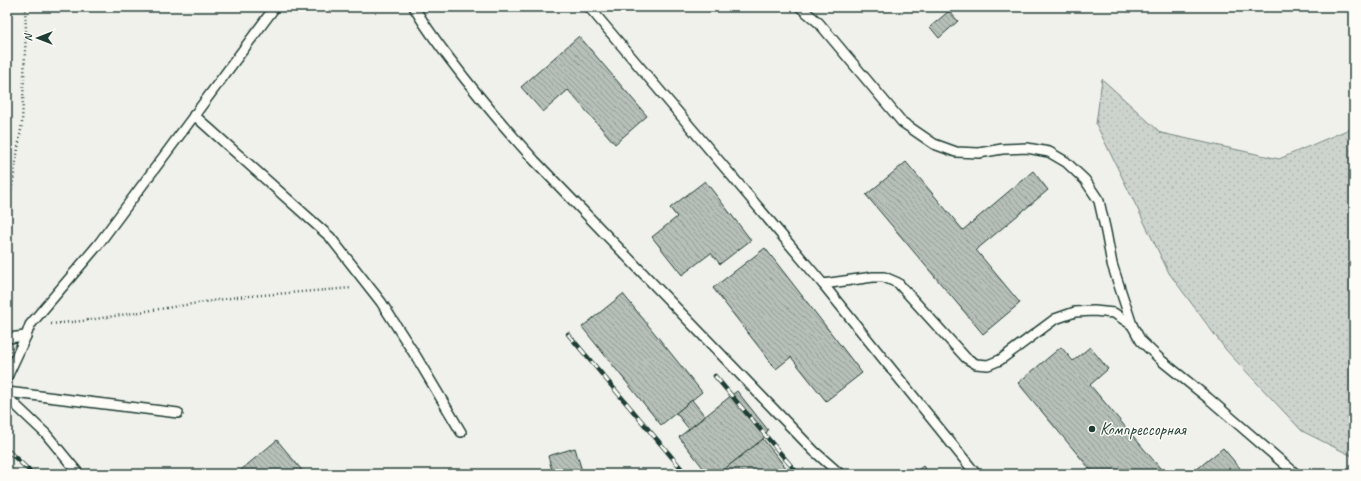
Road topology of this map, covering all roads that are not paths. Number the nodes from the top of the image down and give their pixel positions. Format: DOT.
graph roads {
  1 [pos="275,7"];
  2 [pos="414,7"];
  3 [pos="589,7"];
  4 [pos="800,7"];
  5 [pos="194,115"];
  6 [pos="823,284"];
  7 [pos="1132,326"];
  8 [pos="26,336"];
  9 [pos="7,338"];
  10 [pos="7,377"];
  11 [pos="7,392"];
  12 [pos="7,397"];
  13 [pos="178,414"];
  14 [pos="461,432"];
  15 [pos="80,474"];
  16 [pos="840,474"];
  17 [pos="976,474"];
  18 [pos="1296,474"];
  1 -- 5 [label="lane"];
  2 -- 16 [label="lane"];
  3 -- 6 [label="lane"];
  4 -- 7 [label="lane"];
  5 -- 8 [label="lane"];
  5 -- 14 [label="lane"];
  6 -- 7 [label="lane"];
  6 -- 17 [label="lane"];
  7 -- 18 [label="lane"];
  8 -- 9 [label="lane"];
  8 -- 10 [label="lane"];
  11 -- 13 [label="lane"];
  12 -- 15 [label="lane"];
}
